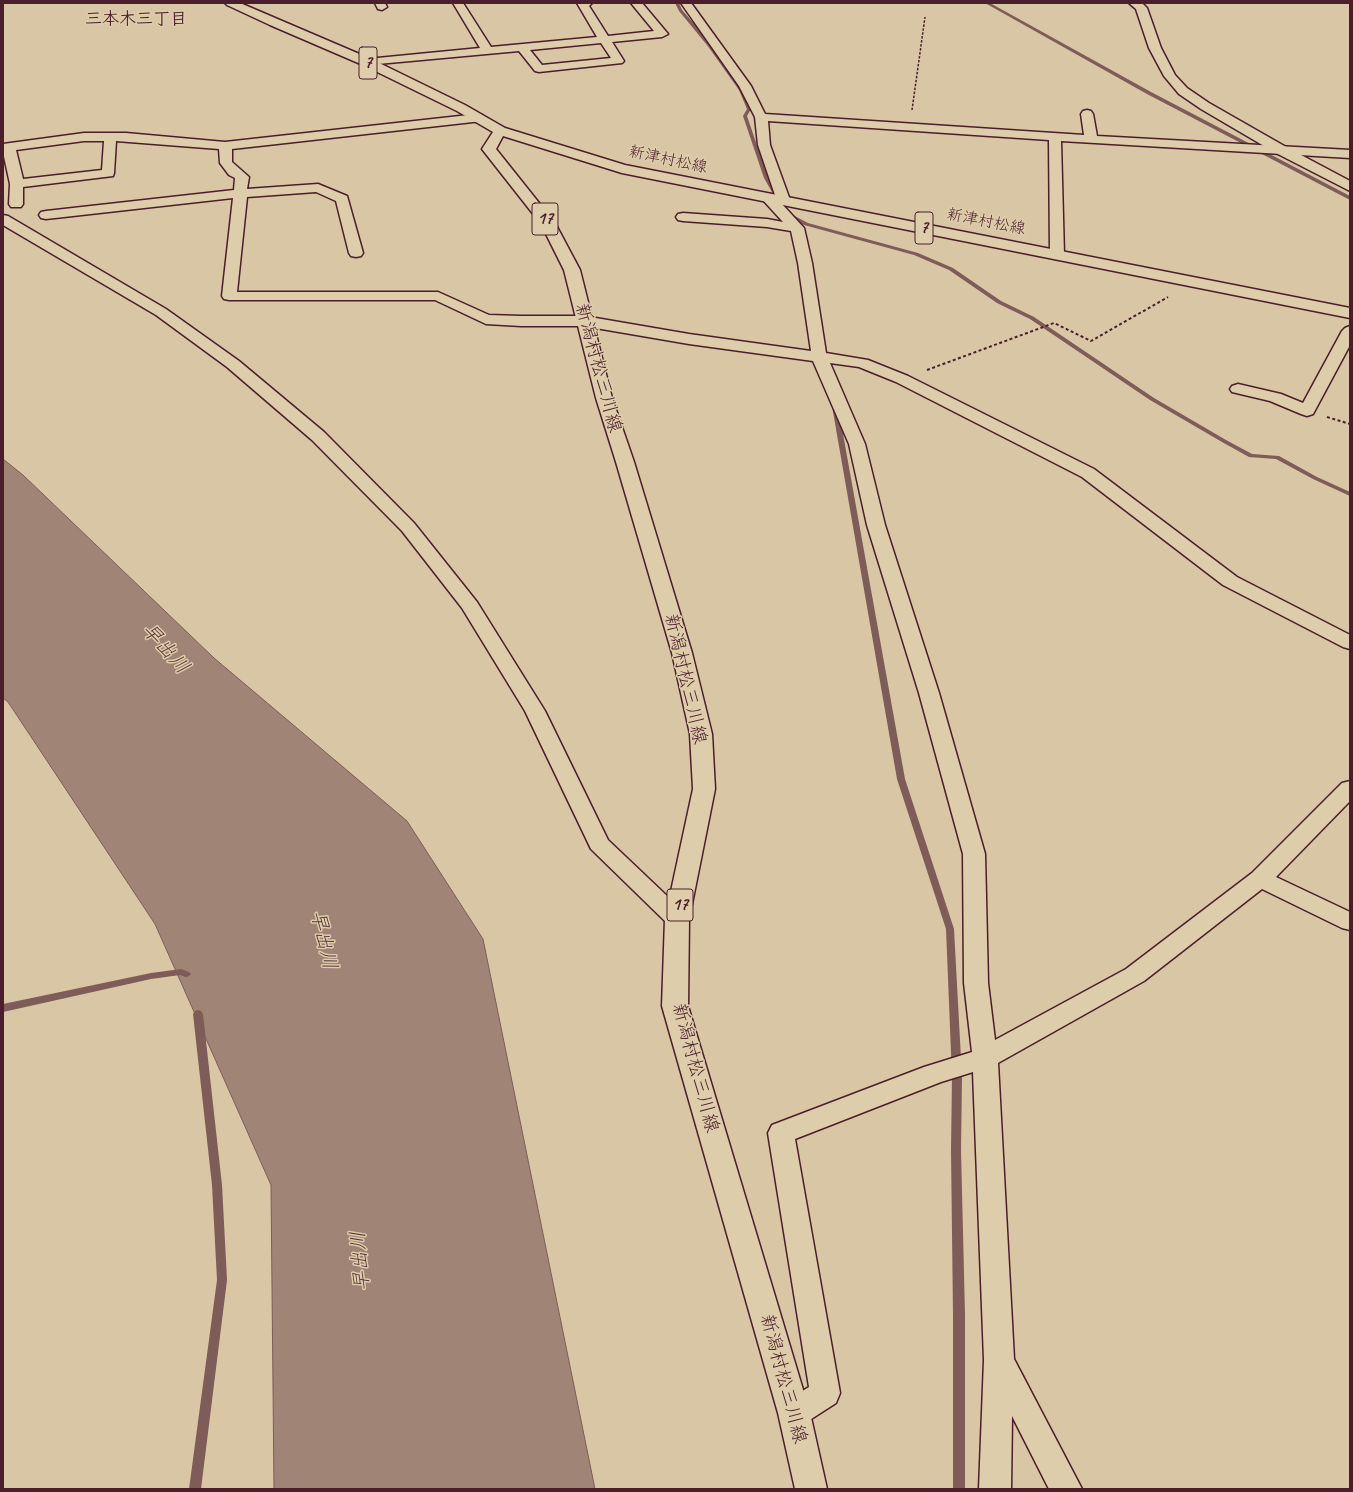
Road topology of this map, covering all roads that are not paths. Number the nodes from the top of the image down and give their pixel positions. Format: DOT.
graph roads {
  1 [pos="232,3"];
  2 [pos="458,3"];
  3 [pos="587,3"];
  4 [pos="636,3"];
  5 [pos="686,3"];
  6 [pos="1135,3"];
  7 [pos="604,39"];
  8 [pos="523,48"];
  9 [pos="488,51"];
  10 [pos="367,62"];
  11 [pos="1086,114"];
  12 [pos="761,117"];
  13 [pos="478,118"];
  14 [pos="500,131"];
  15 [pos="1054,136"];
  16 [pos="110,137"];
  17 [pos="1091,139"];
  18 [pos="225,146"];
  19 [pos="6,148"];
  20 [pos="1281,150"];
  21 [pos="1350,154"];
  22 [pos="17,184"];
  23 [pos="1350,187"];
  24 [pos="241,193"];
  25 [pos="776,199"];
  26 [pos="16,204"];
  27 [pos="46,215"];
  28 [pos="683,217"];
  29 [pos="3,219"];
  30 [pos="798,228"];
  31 [pos="356,253"];
  32 [pos="1057,255"];
  33 [pos="1350,313"];
  34 [pos="584,321"];
  35 [pos="1350,331"];
  36 [pos="819,356"];
  37 [pos="1238,389"];
  38 [pos="1350,643"];
  39 [pos="1350,788"];
  40 [pos="1260,879"];
  41 [pos="677,918"];
  42 [pos="1350,922"];
  43 [pos="985,1058"];
  44 [pos="999,1360"];
  45 [pos="794,1413"];
  46 [pos="811,1489"];
  47 [pos="995,1489"];
  48 [pos="1066,1489"];
  1 -- 10 [label="main road, 7"];
  2 -- 9 [label="street"];
  3 -- 7 [label="street"];
  4 -- 7 [label="street"];
  5 -- 12 [label="street"];
  6 -- 20 [label="main road"];
  7 -- 8 [label="street"];
  7 -- 8 [label="street"];
  8 -- 9 [label="street"];
  9 -- 10 [label="street"];
  10 -- 13 [label="main road, 7"];
  11 -- 17 [label="street"];
  12 -- 15 [label="street"];
  12 -- 25 [label="street"];
  13 -- 14 [label="main road, 7"];
  13 -- 18 [label="street"];
  14 -- 25 [label="main road, 新津村松線 / 7"];
  14 -- 34 [label="main road, 新潟村松三川線 / 17"];
  15 -- 17 [label="street"];
  15 -- 32 [label="street"];
  16 -- 18 [label="street"];
  16 -- 19 [label="street"];
  16 -- 22 [label="street"];
  17 -- 20 [label="street"];
  18 -- 24 [label="street"];
  19 -- 22 [label="street"];
  20 -- 21 [label="street"];
  20 -- 23 [label="main road"];
  22 -- 26 [label="street"];
  24 -- 27 [label="street"];
  24 -- 31 [label="street"];
  24 -- 34 [label="street"];
  25 -- 30 [label="street"];
  25 -- 32 [label="main road, 新津村松線 / 7"];
  28 -- 30 [label="street"];
  29 -- 41 [label="street"];
  30 -- 36 [label="street"];
  32 -- 33 [label="main road, 新津村松線 / 7"];
  34 -- 36 [label="street"];
  34 -- 41 [label="main road, 新潟村松三川線 / 17"];
  35 -- 37 [label="street"];
  36 -- 38 [label="street"];
  36 -- 43 [label="street"];
  39 -- 40 [label="street"];
  40 -- 42 [label="street"];
  40 -- 43 [label="street"];
  41 -- 45 [label="main road, 新潟村松三川線 / 17"];
  43 -- 44 [label="street"];
  43 -- 45 [label="street"];
  44 -- 47 [label="street"];
  44 -- 48 [label="street"];
  45 -- 46 [label="main road, 新潟村松三川線 / 17"];
}
